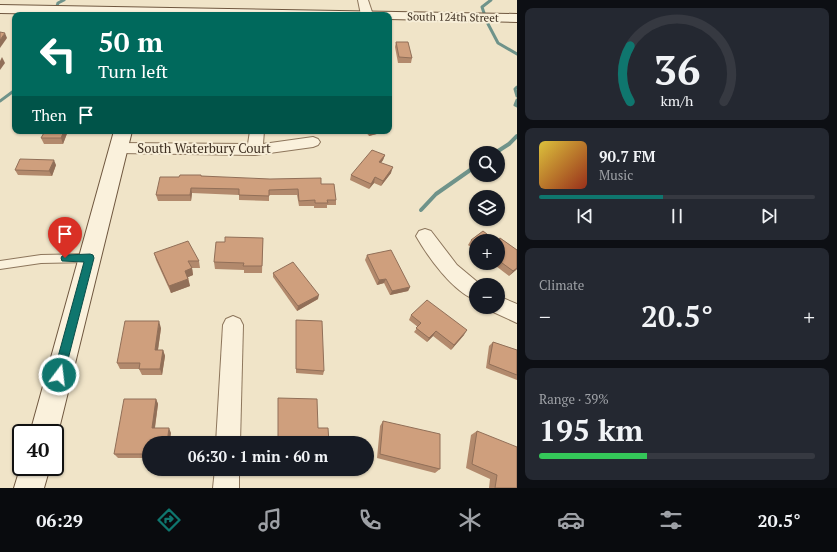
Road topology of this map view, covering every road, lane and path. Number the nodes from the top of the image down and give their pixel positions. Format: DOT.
graph roads {
  1 [pos="364,0"];
  2 [pos="0,9"];
  3 [pos="153,9"];
  4 [pos="260,12"];
  5 [pos="366,12"];
  6 [pos="392,15"];
  7 [pos="517,18"];
  8 [pos="257,134"];
  9 [pos="121,139"];
  10 [pos="313,142"];
  11 [pos="255,150"];
  12 [pos="425,236"];
  13 [pos="90,258"];
  14 [pos="0,265"];
  15 [pos="469,286"];
  16 [pos="505,308"];
  17 [pos="517,314"];
  18 [pos="233,325"];
  19 [pos="46,424"];
  20 [pos="228,436"];
  21 [pos="32,476"];
  22 [pos="227,476"];
  23 [pos="29,488"];
  24 [pos="226,488"];
  1 -- 5 [label="street"];
  2 -- 3 [label="street"];
  3 -- 4 [label="street"];
  6 -- 7 [label="street, South 124th Street"];
  8 -- 11 [label="street"];
  9 -- 11 [label="street, South Waterbury Court"];
  9 -- 13 [label="street"];
  10 -- 11 [label="street, South Waterbury Court"];
  12 -- 15 [label="street"];
  13 -- 14 [label="lane"];
  13 -- 19 [label="street"];
  16 -- 17 [label="street"];
  18 -- 20 [label="street"];
  21 -- 23 [label="street"];
  22 -- 24 [label="street"];
}
